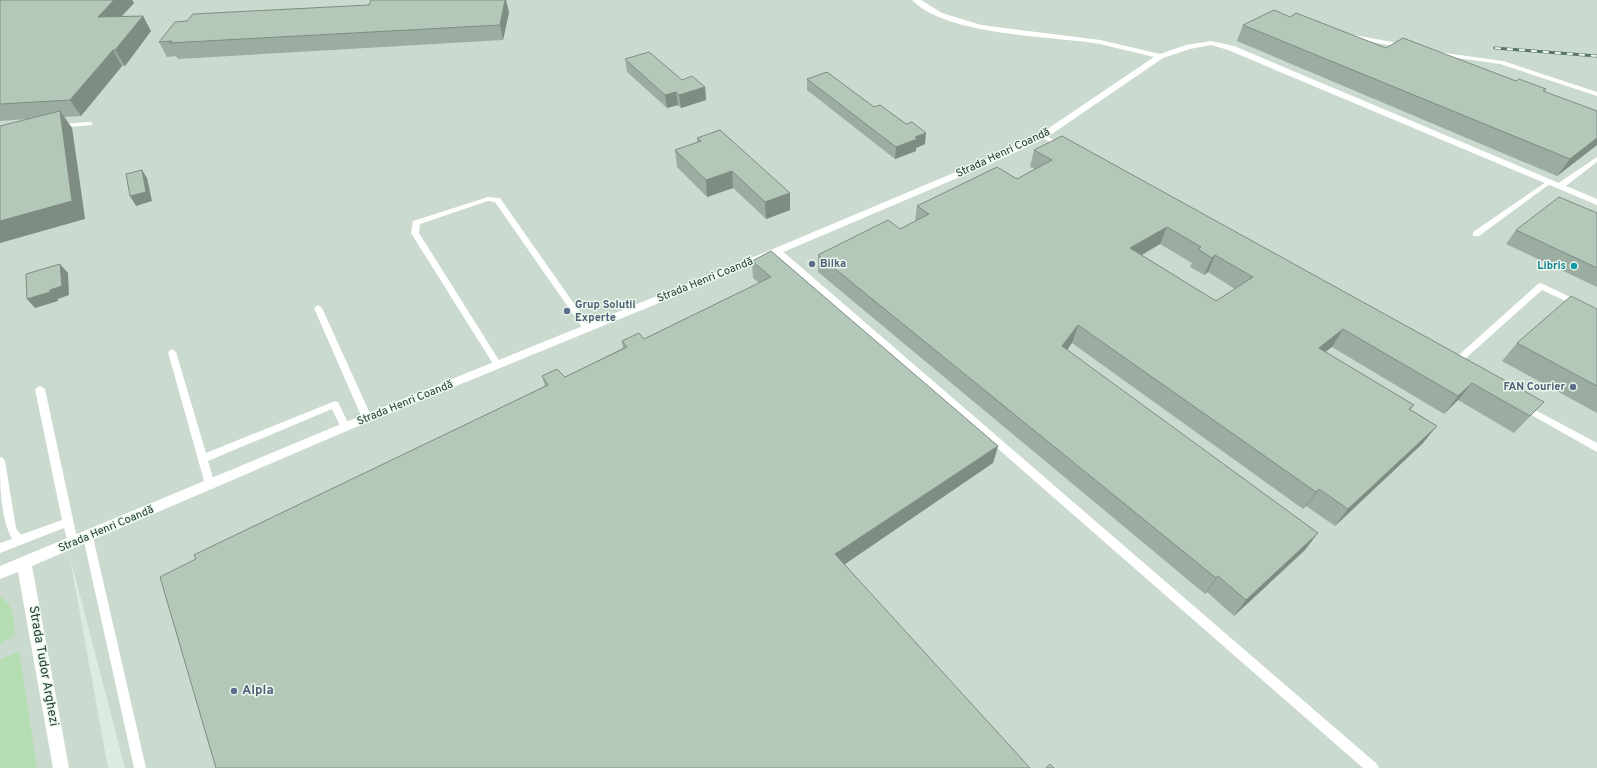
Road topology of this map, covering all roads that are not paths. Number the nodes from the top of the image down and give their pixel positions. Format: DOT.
graph roads {
  1 [pos="916,0"];
  2 [pos="1340,35"];
  3 [pos="1410,48"];
  4 [pos="1429,52"];
  5 [pos="1160,56"];
  6 [pos="1597,94"];
  7 [pos="90,124"];
  8 [pos="53,126"];
  9 [pos="1043,136"];
  10 [pos="1071,152"];
  11 [pos="1597,159"];
  12 [pos="1549,182"];
  13 [pos="1560,186"];
  14 [pos="1597,202"];
  15 [pos="1476,234"];
  16 [pos="777,251"];
  17 [pos="318,308"];
  18 [pos="1597,313"];
  19 [pos="586,328"];
  20 [pos="172,352"];
  21 [pos="498,365"];
  22 [pos="1451,366"];
  23 [pos="40,389"];
  24 [pos="1514,401"];
  25 [pos="366,418"];
  26 [pos="345,427"];
  27 [pos="1597,448"];
  28 [pos="204,458"];
  29 [pos="0,461"];
  30 [pos="210,485"];
  31 [pos="68,522"];
  32 [pos="88,537"];
  33 [pos="23,539"];
  34 [pos="73,543"];
  35 [pos="0,548"];
  36 [pos="24,563"];
  37 [pos="0,573"];
  38 [pos="61,768"];
  39 [pos="140,768"];
  40 [pos="1373,768"];
  1 -- 5 [label="street"];
  2 -- 3 [label="lane"];
  4 -- 6 [label="lane"];
  5 -- 9 [label="street, Strada Henri Coandă"];
  5 -- 12 [label="street"];
  7 -- 8 [label="lane"];
  9 -- 10 [label="lane"];
  9 -- 16 [label="street, Strada Henri Coandă"];
  11 -- 13 [label="lane"];
  12 -- 13 [label="street"];
  12 -- 15 [label="lane"];
  13 -- 14 [label="street"];
  16 -- 19 [label="street, Strada Henri Coandă"];
  16 -- 40 [label="lane"];
  17 -- 25 [label="lane"];
  18 -- 22 [label="lane"];
  19 -- 21 [label="street, Strada Henri Coandă"];
  19 -- 21 [label="lane"];
  20 -- 28 [label="lane"];
  21 -- 25 [label="street, Strada Henri Coandă"];
  23 -- 31 [label="lane"];
  24 -- 27 [label="lane"];
  25 -- 26 [label="street, Strada Henri Coandă"];
  26 -- 28 [label="lane"];
  26 -- 30 [label="street, Strada Henri Coandă"];
  28 -- 30 [label="lane"];
  29 -- 33 [label="lane"];
  30 -- 32 [label="street, Strada Henri Coandă"];
  31 -- 33 [label="lane"];
  31 -- 34 [label="lane"];
  32 -- 34 [label="street, Strada Henri Coandă"];
  32 -- 39 [label="lane"];
  33 -- 35 [label="lane"];
  34 -- 36 [label="street, Strada Henri Coandă"];
  36 -- 37 [label="street, Strada Henri Coandă"];
  36 -- 38 [label="street, Strada Tudor Arghezi"];
}
